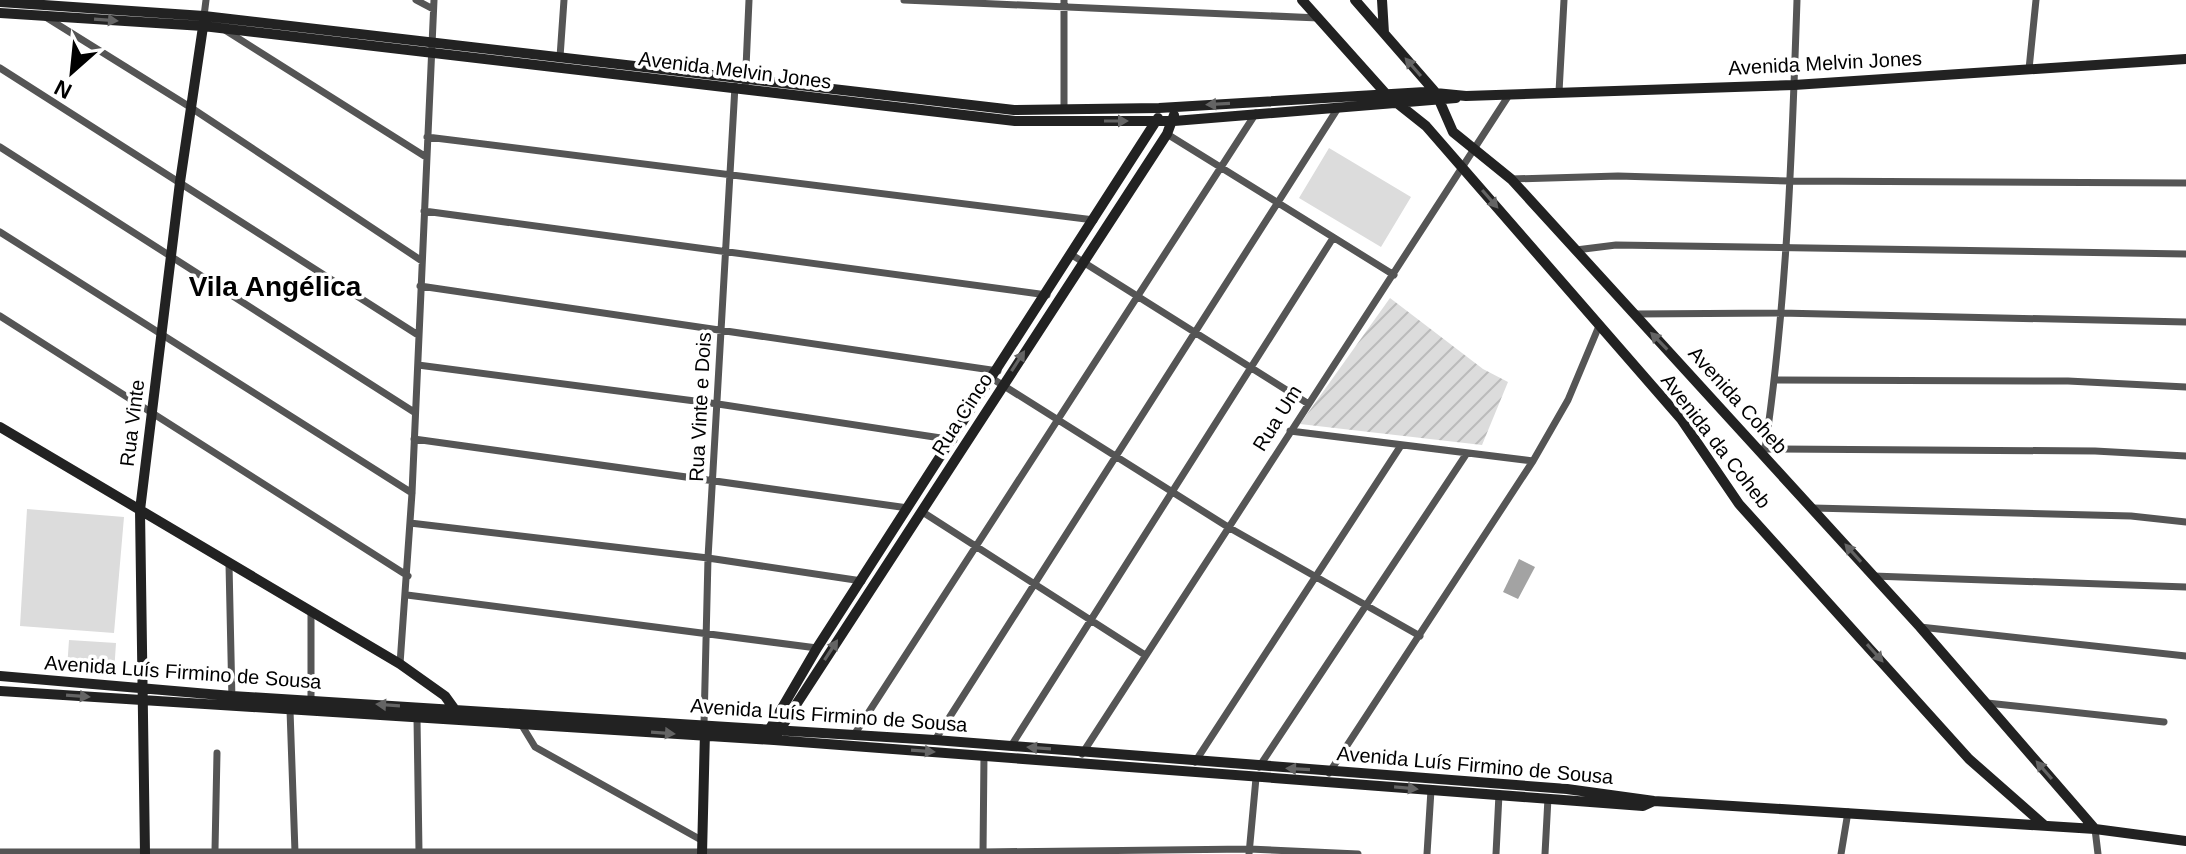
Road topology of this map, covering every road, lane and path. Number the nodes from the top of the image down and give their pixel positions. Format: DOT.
graph roads {
  1 [pos="206,0"];
  2 [pos="416,0"];
  3 [pos="564,0"];
  4 [pos="749,0"];
  5 [pos="904,0"];
  6 [pos="1302,0"];
  7 [pos="1355,0"];
  8 [pos="1382,0"];
  9 [pos="1564,0"];
  10 [pos="1797,0"];
  11 [pos="2036,0"];
  12 [pos="0,2"];
  13 [pos="47,2"];
  14 [pos="434,4"];
  15 [pos="1063,4"];
  16 [pos="0,13"];
  17 [pos="43,16"];
  18 [pos="1319,18"];
  19 [pos="204,21"];
  20 [pos="224,29"];
  21 [pos="1384,33"];
  22 [pos="431,46"];
  23 [pos="560,57"];
  24 [pos="2186,59"];
  25 [pos="0,68"];
  26 [pos="2029,69"];
  27 [pos="740,85"];
  28 [pos="1794,85"];
  29 [pos="1559,92"];
  30 [pos="1387,95"];
  31 [pos="1509,95"];
  32 [pos="1438,97"];
  33 [pos="1398,104"];
  34 [pos="190,107"];
  35 [pos="1174,107"];
  36 [pos="1338,107"];
  37 [pos="1159,108"];
  38 [pos="1256,113"];
  39 [pos="1064,115"];
  40 [pos="1157,121"];
  41 [pos="1174,121"];
  42 [pos="1167,134"];
  43 [pos="427,137"];
  44 [pos="0,147"];
  45 [pos="1473,151"];
  46 [pos="426,157"];
  47 [pos="1220,168"];
  48 [pos="1462,168"];
  49 [pos="729,175"];
  50 [pos="1511,179"];
  51 [pos="1789,181"];
  52 [pos="180,182"];
  53 [pos="2186,183"];
  54 [pos="1279,204"];
  55 [pos="424,211"];
  56 [pos="1094,220"];
  57 [pos="0,232"];
  58 [pos="1333,238"];
  59 [pos="1786,246"];
  60 [pos="1576,250"];
  61 [pos="724,252"];
  62 [pos="2186,254"];
  63 [pos="1072,255"];
  64 [pos="170,258"];
  65 [pos="422,261"];
  66 [pos="1082,261"];
  67 [pos="1394,275"];
  68 [pos="420,286"];
  69 [pos="1047,295"];
  70 [pos="1139,297"];
  71 [pos="1780,313"];
  72 [pos="1634,314"];
  73 [pos="0,316"];
  74 [pos="2186,322"];
  75 [pos="1599,326"];
  76 [pos="722,328"];
  77 [pos="1196,333"];
  78 [pos="161,334"];
  79 [pos="418,335"];
  80 [pos="418,365"];
  81 [pos="1253,368"];
  82 [pos="998,378"];
  83 [pos="1775,380"];
  84 [pos="2186,387"];
  85 [pos="1307,403"];
  86 [pos="718,404"];
  87 [pos="150,411"];
  88 [pos="414,412"];
  89 [pos="1057,419"];
  90 [pos="0,427"];
  91 [pos="1290,431"];
  92 [pos="414,439"];
  93 [pos="954,440"];
  94 [pos="1400,447"];
  95 [pos="1762,449"];
  96 [pos="1467,453"];
  97 [pos="2186,456"];
  98 [pos="1116,457"];
  99 [pos="1533,461"];
  100 [pos="714,482"];
  101 [pos="1173,492"];
  102 [pos="412,493"];
  103 [pos="1813,508"];
  104 [pos="140,510"];
  105 [pos="915,510"];
  106 [pos="2186,522"];
  107 [pos="410,523"];
  108 [pos="1228,527"];
  109 [pos="978,548"];
  110 [pos="708,558"];
  111 [pos="229,564"];
  112 [pos="1313,575"];
  113 [pos="408,576"];
  114 [pos="1873,576"];
  115 [pos="862,581"];
  116 [pos="1033,583"];
  117 [pos="2186,587"];
  118 [pos="407,595"];
  119 [pos="1368,606"];
  120 [pos="311,613"];
  121 [pos="1090,619"];
  122 [pos="1920,627"];
  123 [pos="705,634"];
  124 [pos="1420,636"];
  125 [pos="817,648"];
  126 [pos="1145,655"];
  127 [pos="2186,656"];
  128 [pos="400,664"];
  129 [pos="0,676"];
  130 [pos="143,687"];
  131 [pos="0,691"];
  132 [pos="312,700"];
  133 [pos="143,701"];
  134 [pos="232,701"];
  135 [pos="1986,703"];
  136 [pos="290,710"];
  137 [pos="311,712"];
  138 [pos="458,715"];
  139 [pos="417,718"];
  140 [pos="2164,722"];
  141 [pos="521,724"];
  142 [pos="705,730"];
  143 [pos="772,734"];
  144 [pos="854,735"];
  145 [pos="935,740"];
  146 [pos="870,741"];
  147 [pos="1011,746"];
  148 [pos="1084,751"];
  149 [pos="217,753"];
  150 [pos="984,755"];
  151 [pos="1077,762"];
  152 [pos="1195,762"];
  153 [pos="1330,770"];
  154 [pos="1257,773"];
  155 [pos="1323,781"];
  156 [pos="1447,786"];
  157 [pos="1431,790"];
  158 [pos="1499,794"];
  159 [pos="1548,798"];
  160 [pos="1654,801"];
  161 [pos="1848,812"];
  162 [pos="2044,825"];
  163 [pos="2095,829"];
  164 [pos="2186,841"];
  165 [pos="702,849"];
  166 [pos="215,850"];
  167 [pos="1249,851"];
  168 [pos="0,852"];
  169 [pos="295,852"];
  170 [pos="419,852"];
  171 [pos="983,853"];
  172 [pos="145,854"];
  173 [pos="1311,854"];
  174 [pos="1358,854"];
  175 [pos="1427,854"];
  176 [pos="1496,854"];
  177 [pos="1545,854"];
  178 [pos="1841,854"];
  179 [pos="2098,854"];
  1 -- 19 [label="street, Rua Vinte"];
  2 -- 14 [label="street"];
  3 -- 23 [label="street"];
  4 -- 27 [label="street, Rua Vinte e Dois"];
  5 -- 15 [label="street"];
  6 -- 18 [label="main road, Avenida da Coheb"];
  7 -- 21 [label="main road, Avenida Coheb"];
  8 -- 21 [label="main road"];
  9 -- 29 [label="street"];
  10 -- 28 [label="street"];
  11 -- 26 [label="street"];
  12 -- 13 [label="main road, Avenida Melvin Jones"];
  13 -- 19 [label="main road, Avenida Melvin Jones"];
  14 -- 22 [label="street"];
  15 -- 18 [label="street"];
  15 -- 39 [label="street"];
  16 -- 17 [label="main road, Avenida Melvin Jones"];
  17 -- 19 [label="main road, Avenida Melvin Jones, one-way"];
  17 -- 34 [label="street"];
  18 -- 30 [label="main road, Avenida da Coheb"];
  19 -- 20 [label="main road, Avenida Melvin Jones"];
  19 -- 22 [label="main road, Avenida Melvin Jones"];
  19 -- 34 [label="main road, Rua Vinte"];
  20 -- 22 [label="main road, Avenida Melvin Jones"];
  20 -- 46 [label="street"];
  32 -- 21 [label="main road, Avenida Coheb, one-way"];
  22 -- 23 [label="main road, Avenida Melvin Jones"];
  22 -- 27 [label="main road, Avenida Melvin Jones"];
  22 -- 43 [label="street"];
  23 -- 27 [label="main road, Avenida Melvin Jones"];
  24 -- 26 [label="main road, Avenida Melvin Jones"];
  25 -- 52 [label="street"];
  26 -- 28 [label="main road, Avenida Melvin Jones"];
  27 -- 39 [label="main road, Avenida Melvin Jones"];
  27 -- 49 [label="street, Rua Vinte e Dois"];
  28 -- 29 [label="main road, Avenida Melvin Jones"];
  28 -- 51 [label="street"];
  29 -- 31 [label="main road, Avenida Melvin Jones"];
  30 -- 32 [label="main road, Avenida Melvin Jones"];
  30 -- 33 [label="main road, Avenida da Coheb"];
  30 -- 35 [label="main road, Avenida Melvin Jones, one-way"];
  31 -- 32 [label="main road, Avenida Melvin Jones"];
  31 -- 45 [label="street, Rua Um"];
  32 -- 33 [label="main road, Avenida Melvin Jones"];
  32 -- 45 [label="main road, Avenida Coheb"];
  33 -- 36 [label="main road, Avenida Melvin Jones"];
  33 -- 48 [label="main road, Avenida da Coheb"];
  34 -- 52 [label="main road, Rua Vinte"];
  34 -- 65 [label="street"];
  35 -- 37 [label="main road, Avenida Melvin Jones"];
  35 -- 41 [label="main road, Rua Cinco"];
  36 -- 38 [label="main road, Avenida Melvin Jones"];
  36 -- 54 [label="street"];
  37 -- 39 [label="main road, Avenida Melvin Jones"];
  37 -- 40 [label="main road, Rua Cinco"];
  38 -- 41 [label="main road, Avenida Melvin Jones"];
  38 -- 47 [label="street"];
  39 -- 40 [label="main road, Avenida Melvin Jones, one-way"];
  40 -- 41 [label="main road, Avenida Melvin Jones"];
  40 -- 56 [label="main road, Rua Cinco"];
  41 -- 42 [label="main road, Rua Cinco"];
  42 -- 47 [label="street"];
  42 -- 66 [label="main road, Rua Cinco"];
  43 -- 46 [label="street"];
  43 -- 49 [label="street"];
  44 -- 64 [label="street"];
  45 -- 48 [label="street, Rua Um"];
  45 -- 50 [label="main road, Avenida Coheb"];
  46 -- 55 [label="street"];
  47 -- 54 [label="street"];
  47 -- 70 [label="street"];
  48 -- 67 [label="street, Rua Um"];
  48 -- 75 [label="main road, Avenida da Coheb, one-way"];
  49 -- 56 [label="street"];
  49 -- 61 [label="street, Rua Vinte e Dois"];
  50 -- 51 [label="street"];
  50 -- 60 [label="main road, Avenida Coheb"];
  51 -- 53 [label="street"];
  51 -- 59 [label="street"];
  52 -- 64 [label="main road, Rua Vinte"];
  52 -- 79 [label="street"];
  54 -- 58 [label="street"];
  54 -- 77 [label="street"];
  55 -- 61 [label="street"];
  55 -- 65 [label="street"];
  56 -- 63 [label="main road, Rua Cinco"];
  57 -- 78 [label="street"];
  58 -- 67 [label="street"];
  58 -- 81 [label="street"];
  59 -- 60 [label="street"];
  59 -- 62 [label="street"];
  59 -- 71 [label="street"];
  60 -- 72 [label="main road, Avenida Coheb"];
  61 -- 69 [label="street"];
  61 -- 76 [label="street, Rua Vinte e Dois"];
  63 -- 66 [label="street"];
  63 -- 69 [label="main road, Rua Cinco"];
  64 -- 78 [label="main road, Rua Vinte"];
  64 -- 88 [label="street"];
  65 -- 68 [label="street"];
  66 -- 70 [label="street"];
  82 -- 66 [label="main road, Rua Cinco, one-way"];
  67 -- 85 [label="street, Rua Um"];
  68 -- 76 [label="street, Rua Cinco"];
  68 -- 79 [label="street"];
  69 -- 82 [label="main road, Rua Cinco"];
  70 -- 77 [label="street"];
  70 -- 89 [label="street"];
  71 -- 72 [label="street"];
  71 -- 74 [label="street"];
  71 -- 83 [label="street"];
  95 -- 72 [label="main road, Avenida Coheb, one-way"];
  73 -- 87 [label="street"];
  75 -- 99 [label="street"];
  75 -- 162 [label="main road, Avenida da Coheb, one-way"];
  76 -- 82 [label="street, Rua Cinco"];
  76 -- 86 [label="street, Rua Vinte e Dois"];
  77 -- 81 [label="street"];
  77 -- 98 [label="street"];
  78 -- 87 [label="main road, Rua Vinte"];
  78 -- 102 [label="street"];
  79 -- 80 [label="street"];
  80 -- 86 [label="street"];
  80 -- 88 [label="street"];
  81 -- 85 [label="street"];
  81 -- 101 [label="street"];
  82 -- 89 [label="street"];
  82 -- 93 [label="main road, Rua Cinco"];
  82 -- 105 [label="main road, Rua Cinco"];
  83 -- 84 [label="street"];
  83 -- 95 [label="street"];
  85 -- 91 [label="street, Rua Um"];
  86 -- 93 [label="street"];
  86 -- 100 [label="street, Rua Vinte e Dois"];
  87 -- 104 [label="main road, Rua Vinte"];
  87 -- 113 [label="street"];
  88 -- 92 [label="street"];
  89 -- 98 [label="street"];
  89 -- 109 [label="street"];
  90 -- 104 [label="main road"];
  91 -- 94 [label="street"];
  91 -- 108 [label="street, Rua Um"];
  92 -- 100 [label="street"];
  92 -- 102 [label="street"];
  93 -- 105 [label="main road, Rua Cinco"];
  94 -- 96 [label="street"];
  94 -- 112 [label="street"];
  95 -- 97 [label="street"];
  95 -- 103 [label="main road, Avenida Coheb"];
  96 -- 99 [label="street"];
  96 -- 119 [label="street"];
  98 -- 101 [label="street"];
  98 -- 116 [label="street"];
  99 -- 124 [label="street"];
  100 -- 105 [label="street"];
  100 -- 110 [label="street, Rua Vinte e Dois"];
  101 -- 108 [label="street"];
  101 -- 121 [label="street"];
  102 -- 107 [label="street"];
  103 -- 106 [label="street"];
  114 -- 103 [label="main road, Avenida Coheb, one-way"];
  104 -- 111 [label="main road"];
  104 -- 130 [label="main road, Rua Vinte"];
  105 -- 109 [label="street"];
  105 -- 115 [label="main road, Rua Cinco"];
  143 -- 105 [label="main road, Rua Cinco, one-way"];
  107 -- 110 [label="street"];
  107 -- 113 [label="street"];
  108 -- 112 [label="street"];
  108 -- 126 [label="street, Rua Um"];
  109 -- 116 [label="street"];
  109 -- 144 [label="street"];
  110 -- 115 [label="street"];
  110 -- 123 [label="street, Rua Vinte e Dois"];
  111 -- 120 [label="main road"];
  111 -- 134 [label="street"];
  112 -- 119 [label="street"];
  112 -- 152 [label="street"];
  113 -- 118 [label="street"];
  114 -- 117 [label="street"];
  114 -- 122 [label="main road, Avenida Coheb"];
  115 -- 125 [label="main road, Rua Cinco"];
  116 -- 121 [label="street"];
  116 -- 145 [label="street"];
  118 -- 123 [label="street"];
  118 -- 128 [label="street"];
  119 -- 124 [label="street"];
  119 -- 154 [label="street"];
  120 -- 128 [label="main road"];
  120 -- 132 [label="street"];
  121 -- 126 [label="street"];
  121 -- 147 [label="street"];
  122 -- 127 [label="street"];
  122 -- 135 [label="main road, Avenida Coheb"];
  123 -- 125 [label="street"];
  123 -- 142 [label="street, Rua Vinte e Dois"];
  124 -- 153 [label="street"];
  125 -- 143 [label="main road, Rua Cinco"];
  126 -- 148 [label="street, Rua Um"];
  128 -- 138 [label="main road"];
  129 -- 130 [label="main road, Avenida Luís Firmino de Sousa"];
  130 -- 133 [label="main road, Rua Vinte"];
  130 -- 134 [label="main road, Avenida Luís Firmino de Sousa"];
  131 -- 133 [label="main road, Avenida Luís Firmino de Sousa, one-way"];
  132 -- 134 [label="main road, Avenida Luís Firmino de Sousa"];
  132 -- 137 [label="street"];
  138 -- 132 [label="main road, Avenida Luís Firmino de Sousa, one-way"];
  133 -- 134 [label="main road, Avenida Luís Firmino de Sousa"];
  133 -- 172 [label="main road, Rua Vinte"];
  134 -- 136 [label="main road, Avenida Luís Firmino de Sousa"];
  135 -- 140 [label="street"];
  163 -- 135 [label="main road, Avenida Coheb, one-way"];
  136 -- 137 [label="main road, Avenida Luís Firmino de Sousa"];
  136 -- 169 [label="street"];
  137 -- 139 [label="main road, Avenida Luís Firmino de Sousa"];
  138 -- 139 [label="main road, Avenida Luís Firmino de Sousa"];
  138 -- 141 [label="main road, Avenida Luís Firmino de Sousa"];
  138 -- 142 [label="main road, Avenida Luís Firmino de Sousa"];
  139 -- 170 [label="street"];
  141 -- 142 [label="main road, Avenida Luís Firmino de Sousa, one-way"];
  141 -- 165 [label="street"];
  142 -- 143 [label="main road, Avenida Luís Firmino de Sousa"];
  142 -- 165 [label="main road"];
  143 -- 144 [label="main road, Avenida Luís Firmino de Sousa"];
  143 -- 146 [label="main road, Avenida Luís Firmino de Sousa"];
  144 -- 146 [label="main road, Avenida Luís Firmino de Sousa"];
  145 -- 146 [label="main road, Avenida Luís Firmino de Sousa"];
  145 -- 147 [label="main road, Avenida Luís Firmino de Sousa"];
  146 -- 150 [label="main road, Avenida Luís Firmino de Sousa, one-way"];
  148 -- 147 [label="main road, Avenida Luís Firmino de Sousa, one-way"];
  148 -- 151 [label="street, Rua Um"];
  148 -- 152 [label="main road, Avenida Luís Firmino de Sousa"];
  149 -- 166 [label="street"];
  150 -- 151 [label="main road, Avenida Luís Firmino de Sousa"];
  150 -- 171 [label="street"];
  151 -- 154 [label="main road, Avenida Luís Firmino de Sousa"];
  152 -- 154 [label="main road, Avenida Luís Firmino de Sousa"];
  153 -- 154 [label="main road, Avenida Luís Firmino de Sousa, one-way"];
  153 -- 155 [label="street"];
  153 -- 156 [label="main road, Avenida Luís Firmino de Sousa"];
  154 -- 155 [label="main road, Avenida Luís Firmino de Sousa"];
  154 -- 167 [label="street"];
  155 -- 157 [label="main road, Avenida Luís Firmino de Sousa, one-way"];
  156 -- 157 [label="main road, Avenida Luís Firmino de Sousa"];
  156 -- 158 [label="main road, Avenida Luís Firmino de Sousa"];
  156 -- 160 [label="main road, Avenida Luís Firmino de Sousa"];
  157 -- 175 [label="street"];
  158 -- 159 [label="main road, Avenida Luís Firmino de Sousa"];
  158 -- 176 [label="street"];
  159 -- 160 [label="main road, Avenida Luís Firmino de Sousa"];
  159 -- 177 [label="street"];
  160 -- 161 [label="main road, Avenida Luís Firmino de Sousa"];
  161 -- 162 [label="main road, Avenida Luís Firmino de Sousa"];
  161 -- 178 [label="street"];
  162 -- 163 [label="main road, Avenida Luís Firmino de Sousa"];
  163 -- 164 [label="main road, Avenida Luís Firmino de Sousa"];
  163 -- 179 [label="street"];
  165 -- 170 [label="street"];
  165 -- 171 [label="street"];
  166 -- 169 [label="street"];
  166 -- 172 [label="street"];
  167 -- 171 [label="street"];
  167 -- 173 [label="street"];
  168 -- 172 [label="street"];
  169 -- 170 [label="street"];
  173 -- 174 [label="street"];
}
